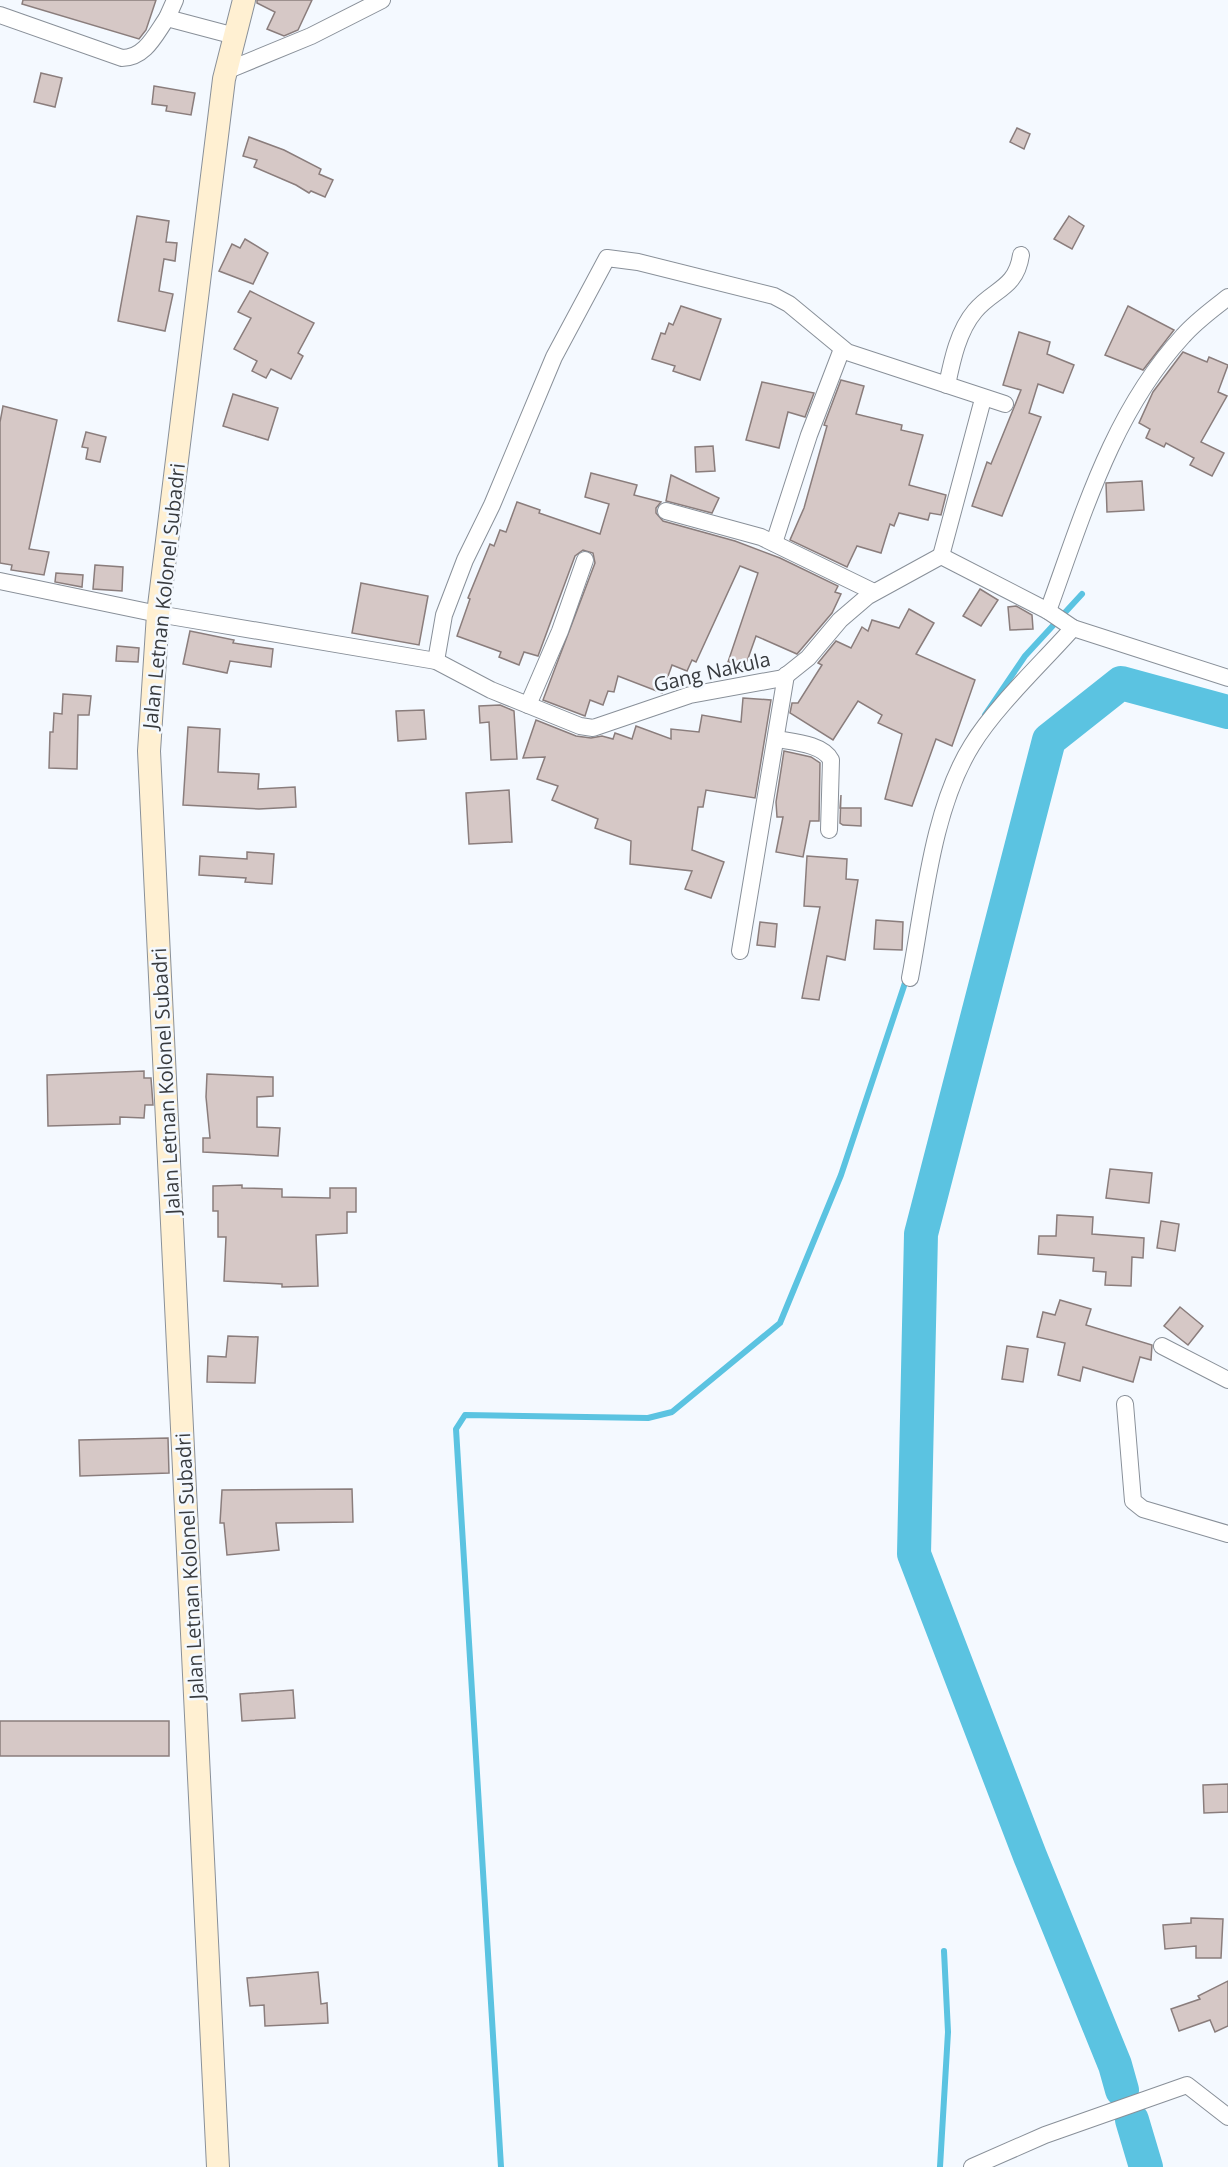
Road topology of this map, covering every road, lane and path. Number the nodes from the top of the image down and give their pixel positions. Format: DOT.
graph roads {
  1 [pos="175,0"];
  2 [pos="244,0"];
  3 [pos="382,0"];
  4 [pos="0,15"];
  5 [pos="167,18"];
  6 [pos="235,36"];
  7 [pos="226,71"];
  8 [pos="1021,255"];
  9 [pos="1228,297"];
  10 [pos="842,349"];
  11 [pos="947,385"];
  12 [pos="983,399"];
  13 [pos="1005,404"];
  14 [pos="666,511"];
  15 [pos="774,543"];
  16 [pos="941,556"];
  17 [pos="585,560"];
  18 [pos="0,581"];
  19 [pos="874,592"];
  20 [pos="1051,613"];
  21 [pos="158,614"];
  22 [pos="1072,627"];
  23 [pos="436,661"];
  24 [pos="786,675"];
  25 [pos="1228,678"];
  26 [pos="528,705"];
  27 [pos="777,739"];
  28 [pos="829,830"];
  29 [pos="740,951"];
  30 [pos="910,978"];
  31 [pos="1162,1346"];
  32 [pos="1228,1380"];
  33 [pos="1125,1404"];
  34 [pos="1228,1534"];
  35 [pos="1228,2117"];
  36 [pos="218,2167"];
  37 [pos="972,2167"];
  1 -- 5 [label="street"];
  2 -- 6 [label="main road, Jalan Letnan Kolonel Subadri"];
  3 -- 7 [label="street"];
  4 -- 5 [label="street"];
  5 -- 6 [label="street"];
  6 -- 7 [label="main road, Jalan Letnan Kolonel Subadri"];
  7 -- 21 [label="main road, Jalan Letnan Kolonel Subadri"];
  8 -- 11 [label="street"];
  9 -- 20 [label="street"];
  10 -- 11 [label="street"];
  10 -- 15 [label="street"];
  10 -- 23 [label="street"];
  11 -- 12 [label="street"];
  12 -- 13 [label="street"];
  12 -- 16 [label="street"];
  14 -- 15 [label="street"];
  15 -- 19 [label="street"];
  16 -- 19 [label="street, Gang Nakula"];
  16 -- 20 [label="street"];
  17 -- 26 [label="street"];
  18 -- 21 [label="street, Gang Nakula"];
  19 -- 24 [label="street, Gang Nakula"];
  20 -- 22 [label="street"];
  21 -- 23 [label="street, Gang Nakula"];
  21 -- 36 [label="main road, Jalan Letnan Kolonel Subadri"];
  22 -- 25 [label="street"];
  22 -- 30 [label="street"];
  23 -- 26 [label="street, Gang Nakula"];
  24 -- 26 [label="street, Gang Nakula"];
  24 -- 27 [label="street"];
  27 -- 28 [label="street"];
  27 -- 29 [label="street"];
  31 -- 32 [label="street"];
  33 -- 34 [label="street"];
  35 -- 37 [label="street"];
}
